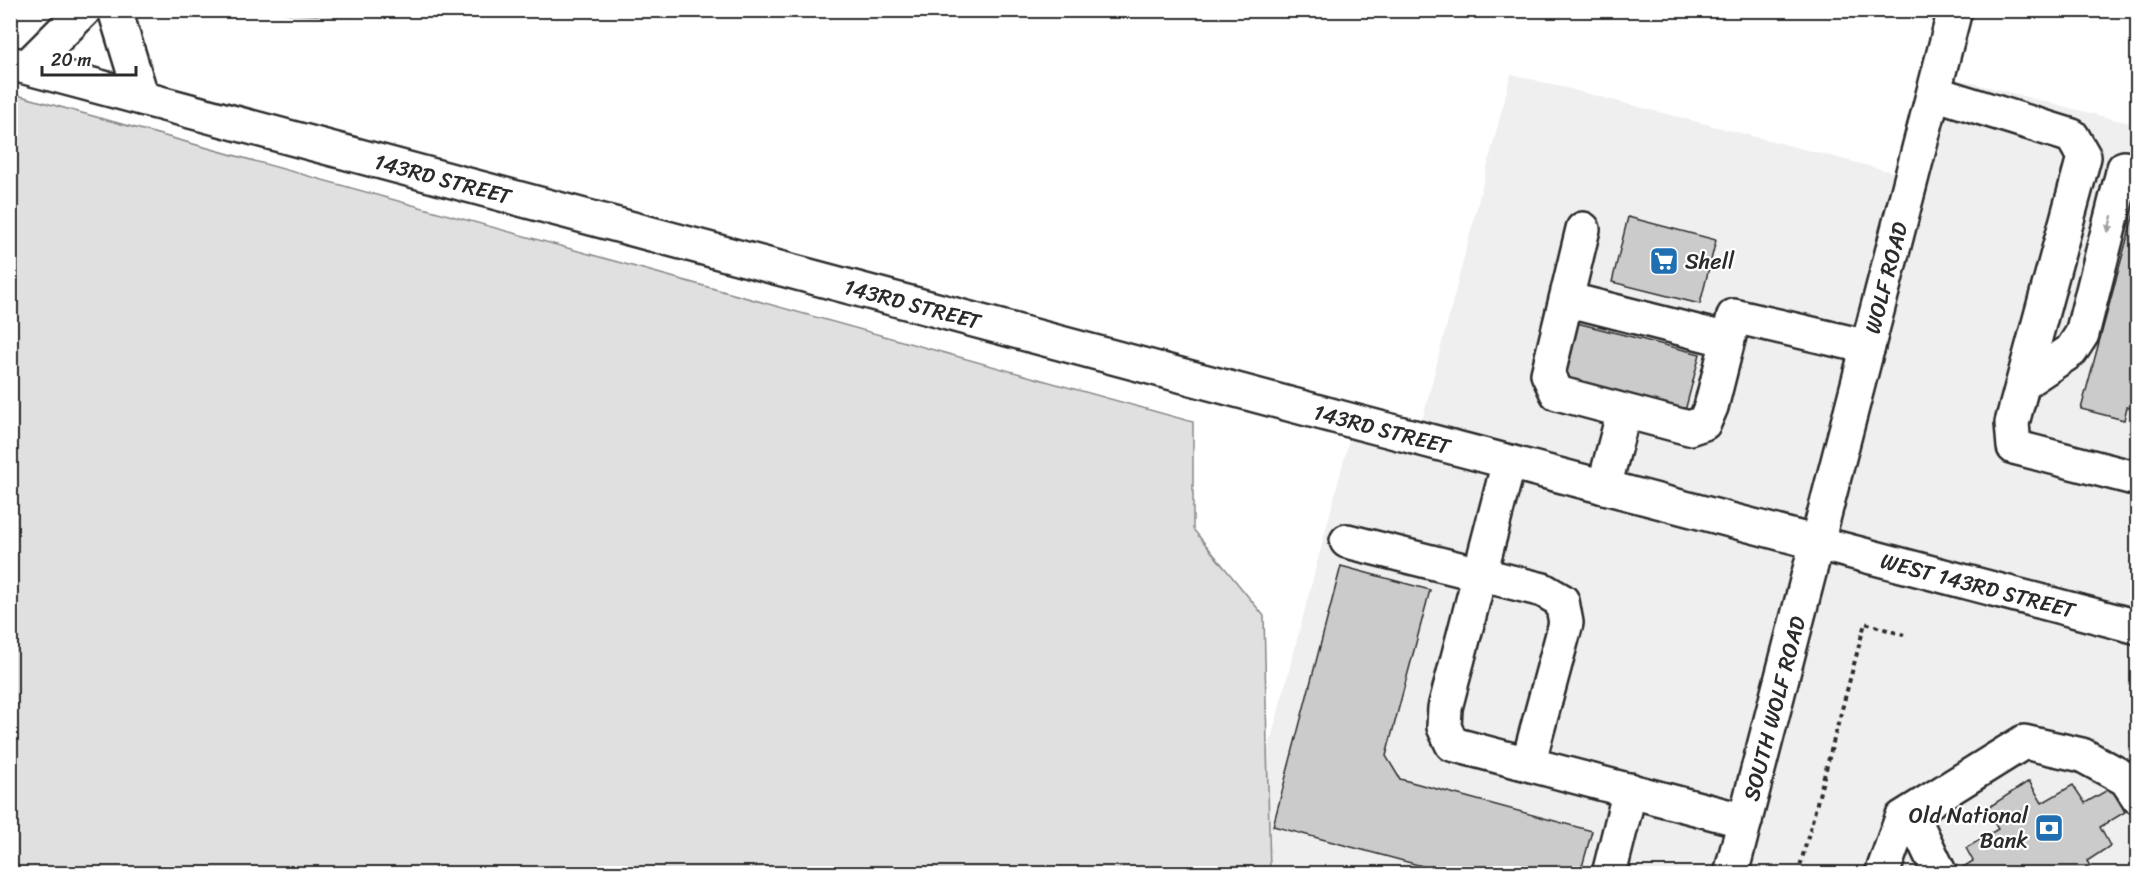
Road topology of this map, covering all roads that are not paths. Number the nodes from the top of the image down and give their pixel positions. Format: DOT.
graph roads {
  1 [pos="84,10"];
  2 [pos="115,10"];
  3 [pos="1955,10"];
  4 [pos="19,65"];
  5 [pos="1934,93"];
  6 [pos="142,98"];
  7 [pos="2084,157"];
  8 [pos="2131,169"];
  9 [pos="1583,230"];
  10 [pos="1566,299"];
  11 [pos="1728,340"];
  12 [pos="1868,347"];
  13 [pos="2023,383"];
  14 [pos="1624,411"];
  15 [pos="1509,462"];
  16 [pos="2138,479"];
  17 [pos="1604,487"];
  18 [pos="1347,541"];
  19 [pos="1816,543"];
  20 [pos="1480,574"];
  21 [pos="2138,627"];
  22 [pos="1528,764"];
  23 [pos="1630,790"];
  24 [pos="2138,797"];
  25 [pos="1911,813"];
  26 [pos="1745,821"];
  27 [pos="1609,873"];
  28 [pos="1731,873"];
  29 [pos="1882,873"];
  30 [pos="1940,873"];
  1 -- 4 [label="main road"];
  2 -- 6 [label="main road"];
  3 -- 5 [label="main road, WOLF ROAD"];
  4 -- 6 [label="main road, 143RD STREET"];
  5 -- 7 [label="main road"];
  5 -- 12 [label="main road, WOLF ROAD"];
  6 -- 15 [label="main road, 143RD STREET"];
  7 -- 8 [label="main road"];
  7 -- 13 [label="main road"];
  8 -- 13 [label="main road, one-way"];
  9 -- 10 [label="main road"];
  10 -- 11 [label="main road"];
  10 -- 14 [label="main road"];
  11 -- 12 [label="main road"];
  11 -- 14 [label="main road"];
  12 -- 19 [label="main road, WOLF ROAD"];
  13 -- 16 [label="main road"];
  14 -- 17 [label="main road"];
  15 -- 17 [label="main road, 143RD STREET"];
  15 -- 20 [label="main road"];
  17 -- 19 [label="main road, 143RD STREET"];
  18 -- 20 [label="main road"];
  19 -- 21 [label="main road, WEST 143RD STREET"];
  19 -- 26 [label="main road, SOUTH WOLF ROAD"];
  20 -- 22 [label="main road"];
  20 -- 22 [label="main road"];
  22 -- 23 [label="main road"];
  23 -- 26 [label="main road"];
  23 -- 27 [label="main road"];
  24 -- 25 [label="main road"];
  25 -- 29 [label="main road"];
  25 -- 30 [label="main road"];
  26 -- 28 [label="main road, SOUTH WOLF ROAD"];
}
